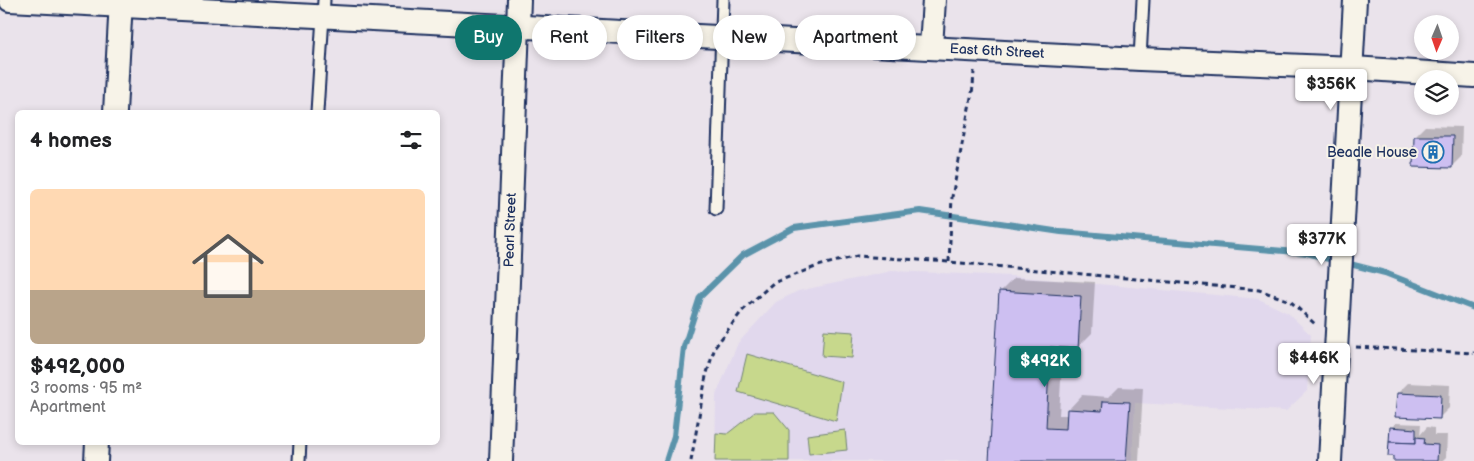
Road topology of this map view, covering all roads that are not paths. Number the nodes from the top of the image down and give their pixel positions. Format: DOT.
graph roads {
  1 [pos="10,0"];
  2 [pos="519,0"];
  3 [pos="723,0"];
  4 [pos="934,0"];
  5 [pos="1143,0"];
  6 [pos="1355,0"];
  7 [pos="121,3"];
  8 [pos="323,8"];
  9 [pos="518,15"];
  10 [pos="722,15"];
  11 [pos="455,20"];
  12 [pos="522,26"];
  13 [pos="713,36"];
  14 [pos="785,39"];
  15 [pos="931,47"];
  16 [pos="1140,59"];
  17 [pos="516,60"];
  18 [pos="720,60"];
  19 [pos="1353,68"];
  20 [pos="1474,76"];
  21 [pos="115,110"];
  22 [pos="318,110"];
  23 [pos="716,209"];
  24 [pos="97,445"];
  25 [pos="300,445"];
  26 [pos="96,461"];
  27 [pos="299,461"];
  28 [pos="501,461"];
  29 [pos="1330,461"];
  1 -- 7 [label="street, East 6th Street"];
  2 -- 9 [label="street, Pearl Street"];
  3 -- 10 [label="lane"];
  4 -- 15 [label="street"];
  5 -- 16 [label="lane"];
  6 -- 19 [label="street"];
  7 -- 8 [label="street, East 6th Street"];
  7 -- 21 [label="street"];
  8 -- 11 [label="street, East 6th Street"];
  8 -- 22 [label="lane"];
  12 -- 13 [label="street, East 6th Street"];
  14 -- 15 [label="street, East 6th Street"];
  15 -- 16 [label="street, East 6th Street"];
  16 -- 19 [label="street, East 6th Street"];
  17 -- 28 [label="street, Pearl Street"];
  18 -- 23 [label="lane"];
  19 -- 20 [label="street, East 6th Street"];
  19 -- 29 [label="street"];
  24 -- 26 [label="street"];
  25 -- 27 [label="lane"];
}
